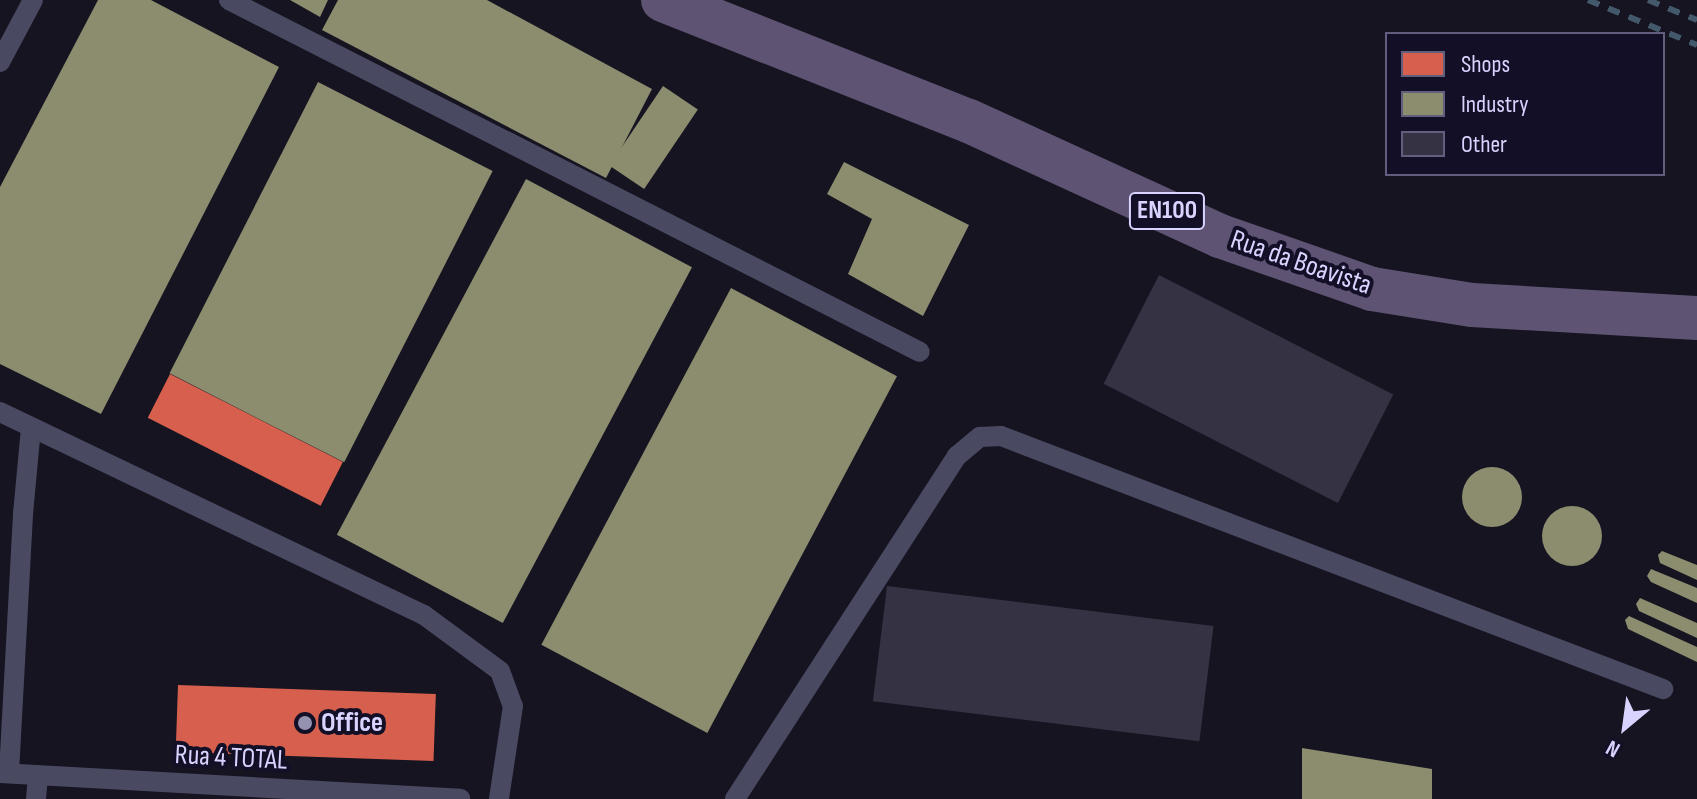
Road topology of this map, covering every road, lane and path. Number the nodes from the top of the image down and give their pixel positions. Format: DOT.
graph roads {
  1 [pos="33,0"];
  2 [pos="229,0"];
  3 [pos="663,0"];
  4 [pos="0,62"];
  5 [pos="1697,318"];
  6 [pos="920,352"];
  7 [pos="0,412"];
  8 [pos="31,428"];
  9 [pos="1663,689"];
  10 [pos="5,773"];
  11 [pos="38,775"];
  12 [pos="36,799"];
  13 [pos="460,799"];
  14 [pos="499,799"];
  15 [pos="735,799"];
  1 -- 4 [label="lane"];
  2 -- 6 [label="lane"];
  3 -- 5 [label="main road, Rua da Boavista / EN100"];
  7 -- 8 [label="lane"];
  8 -- 10 [label="lane"];
  8 -- 14 [label="lane"];
  9 -- 15 [label="lane"];
  10 -- 11 [label="lane, Rua 4 TOTAL"];
  11 -- 12 [label="lane"];
  11 -- 13 [label="lane, Rua 4 TOTAL"];
}
